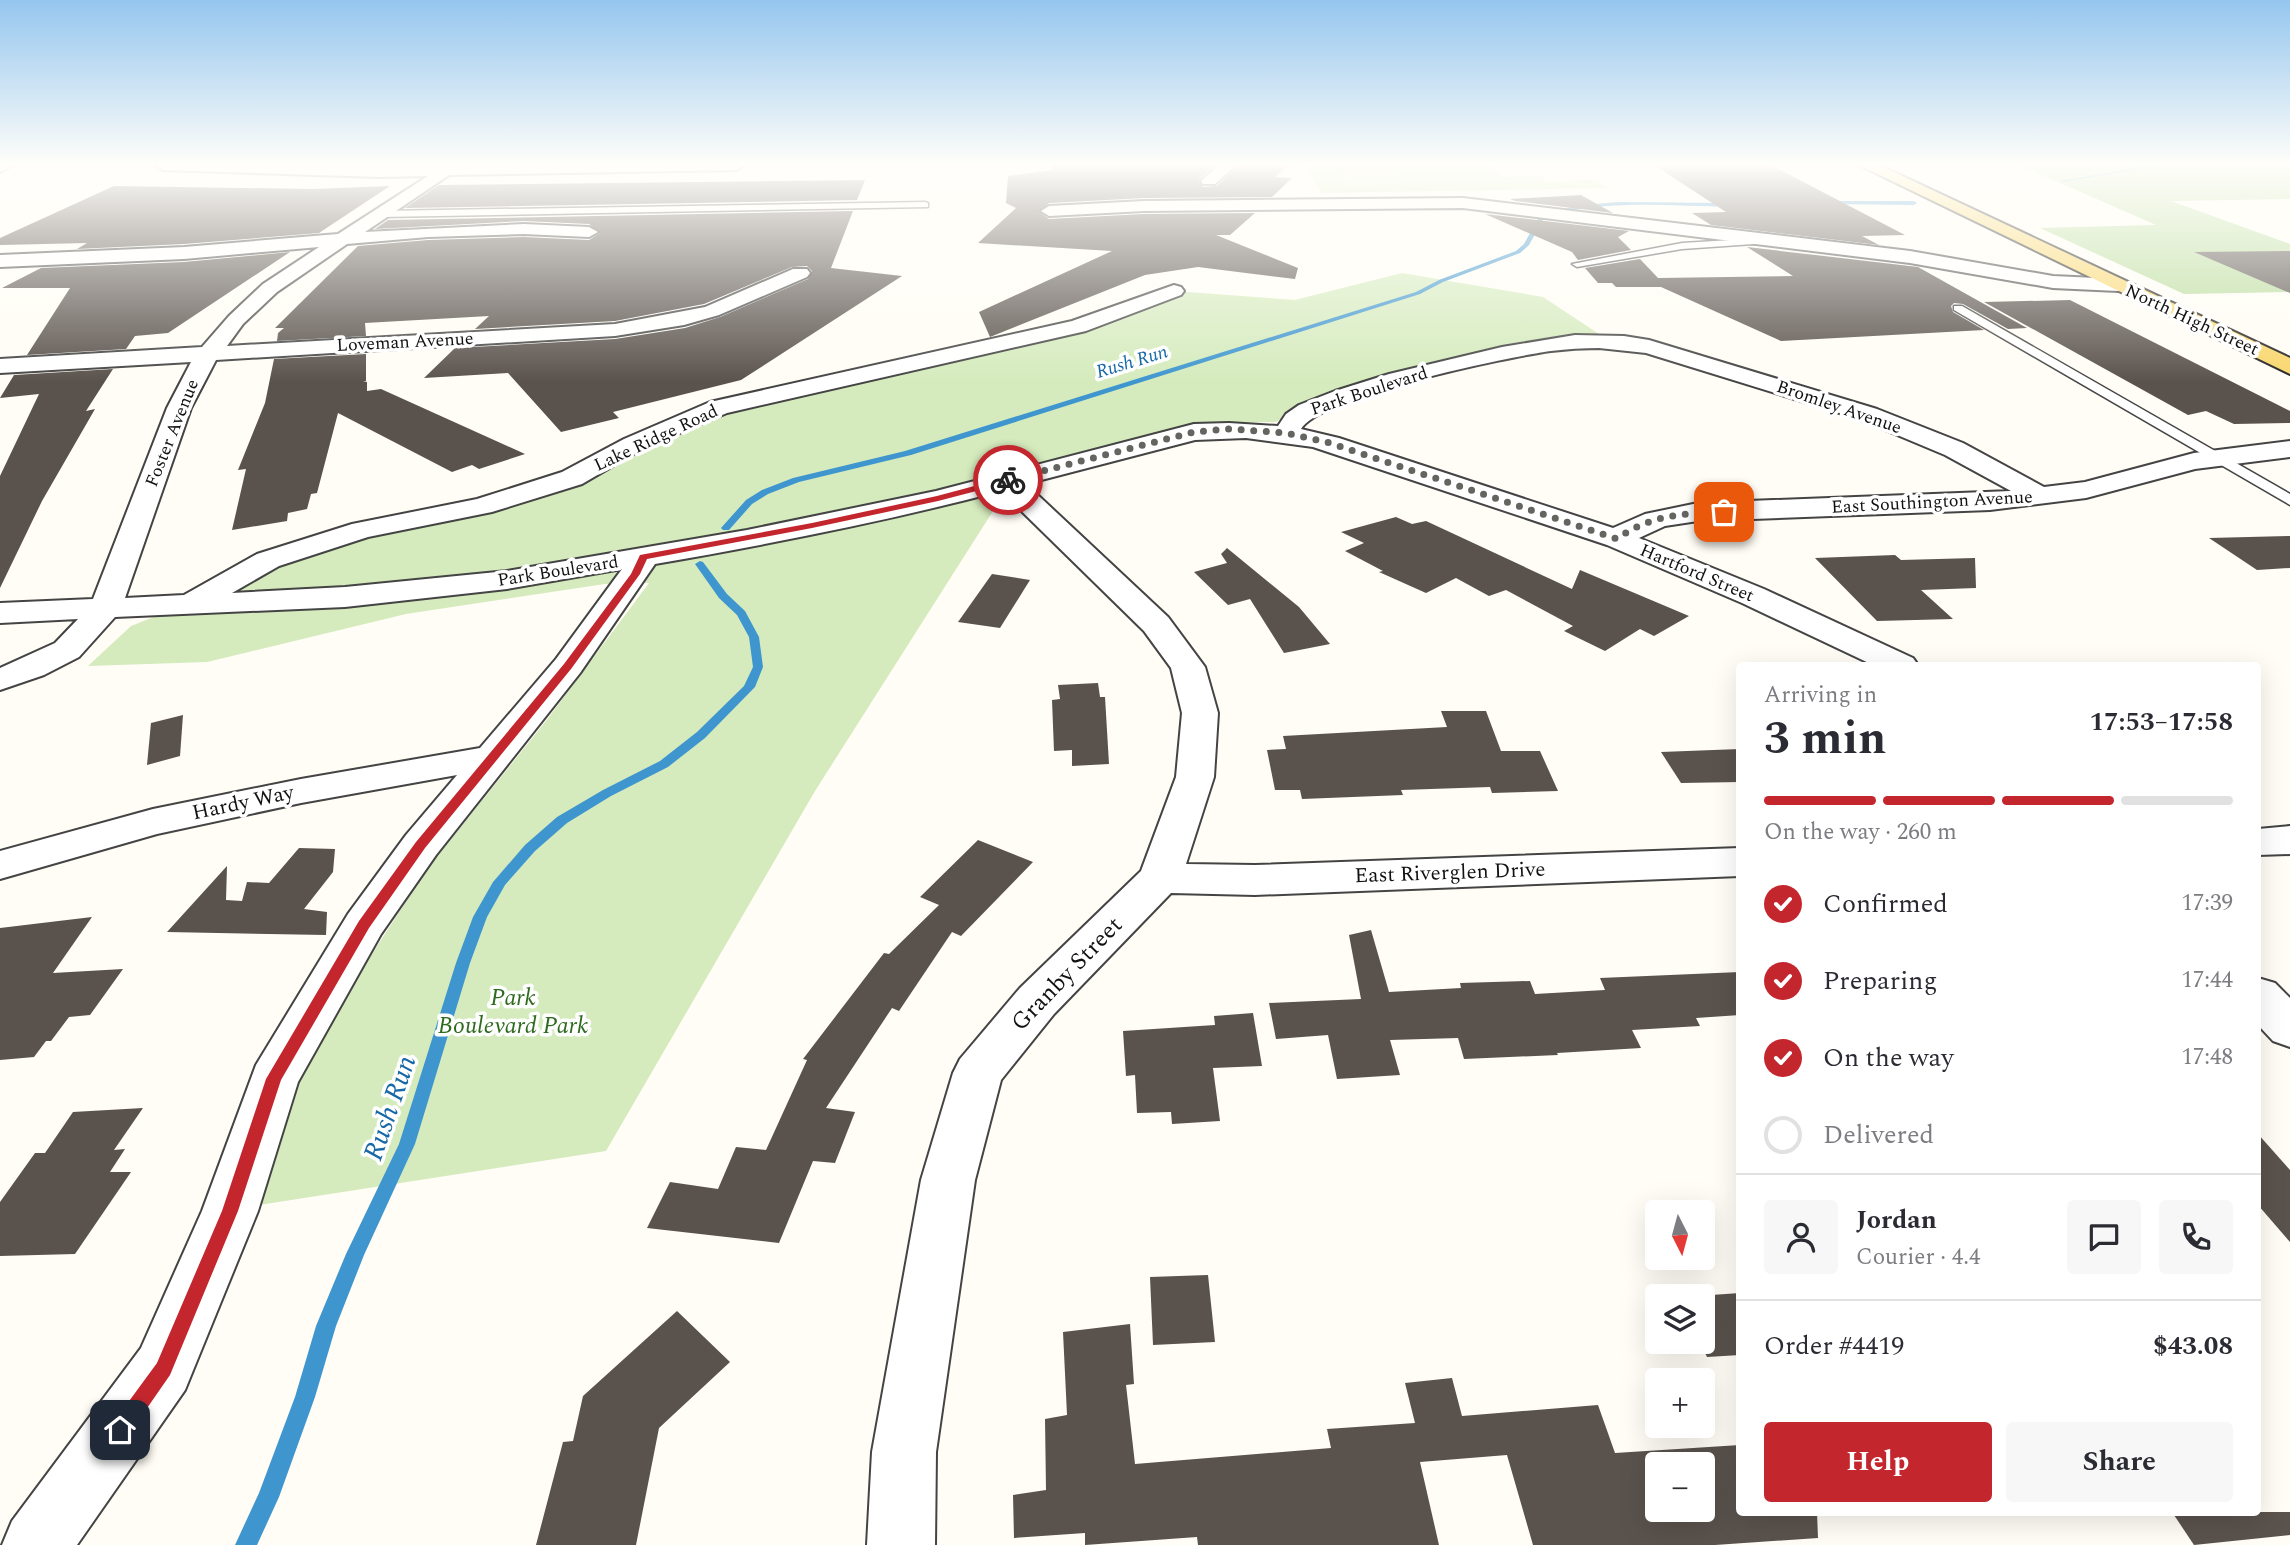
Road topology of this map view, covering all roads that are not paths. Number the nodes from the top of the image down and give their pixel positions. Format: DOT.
graph roads {
  1 [pos="345,237"];
  2 [pos="381,237"];
  3 [pos="1748,237"];
  4 [pos="2017,237"];
  5 [pos="341,240"];
  6 [pos="1791,242"];
  7 [pos="0,261"];
  8 [pos="1577,264"];
  9 [pos="800,273"];
  10 [pos="2118,285"];
  11 [pos="1174,291"];
  12 [pos="1958,308"];
  13 [pos="1628,342"];
  14 [pos="209,354"];
  15 [pos="0,366"];
  16 [pos="2290,367"];
  17 [pos="1286,433"];
  18 [pos="2290,449"];
  19 [pos="2216,457"];
  20 [pos="1006,480"];
  21 [pos="2040,496"];
  22 [pos="2290,500"];
  23 [pos="1617,539"];
  24 [pos="643,557"];
  25 [pos="189,603"];
  26 [pos="105,609"];
  27 [pos="0,613"];
  28 [pos="1895,662"];
  29 [pos="0,680"];
  30 [pos="490,758"];
  31 [pos="2290,840"];
  32 [pos="2261,842"];
  33 [pos="1736,862"];
  34 [pos="0,865"];
  35 [pos="1160,878"];
  36 [pos="2261,999"];
  37 [pos="2290,1028"];
  38 [pos="36,1545"];
  39 [pos="901,1545"];
  1 -- 5 [label="street, Foster Avenue"];
  2 -- 5 [label="street"];
  3 -- 6 [label="street"];
  4 -- 10 [label="main road, North High Street"];
  5 -- 7 [label="street"];
  5 -- 14 [label="street, Foster Avenue"];
  6 -- 8 [label="lane"];
  6 -- 10 [label="street"];
  9 -- 14 [label="street, Loveman Avenue"];
  10 -- 16 [label="main road, North High Street"];
  11 -- 25 [label="street, Lake Ridge Road"];
  12 -- 19 [label="lane"];
  13 -- 17 [label="street, Park Boulevard"];
  13 -- 21 [label="street, Bromley Avenue"];
  14 -- 15 [label="street, Loveman Avenue"];
  14 -- 26 [label="street, Foster Avenue"];
  17 -- 20 [label="street, Park Boulevard"];
  17 -- 23 [label="street, Hartford Street"];
  18 -- 19 [label="street, East Southington Avenue"];
  19 -- 21 [label="street, East Southington Avenue"];
  19 -- 22 [label="lane"];
  20 -- 24 [label="street, Park Boulevard"];
  20 -- 35 [label="street, Granby Street"];
  21 -- 23 [label="street, East Southington Avenue"];
  23 -- 28 [label="street, Hartford Street"];
  24 -- 25 [label="street, Park Boulevard"];
  24 -- 30 [label="street"];
  25 -- 26 [label="street, Park Boulevard"];
  26 -- 27 [label="street, Park Boulevard"];
  26 -- 29 [label="street"];
  30 -- 34 [label="street, Hardy Way"];
  30 -- 38 [label="street"];
  31 -- 32 [label="street"];
  33 -- 35 [label="street, East Riverglen Drive"];
  35 -- 39 [label="street, Granby Street"];
  36 -- 37 [label="street"];
}
